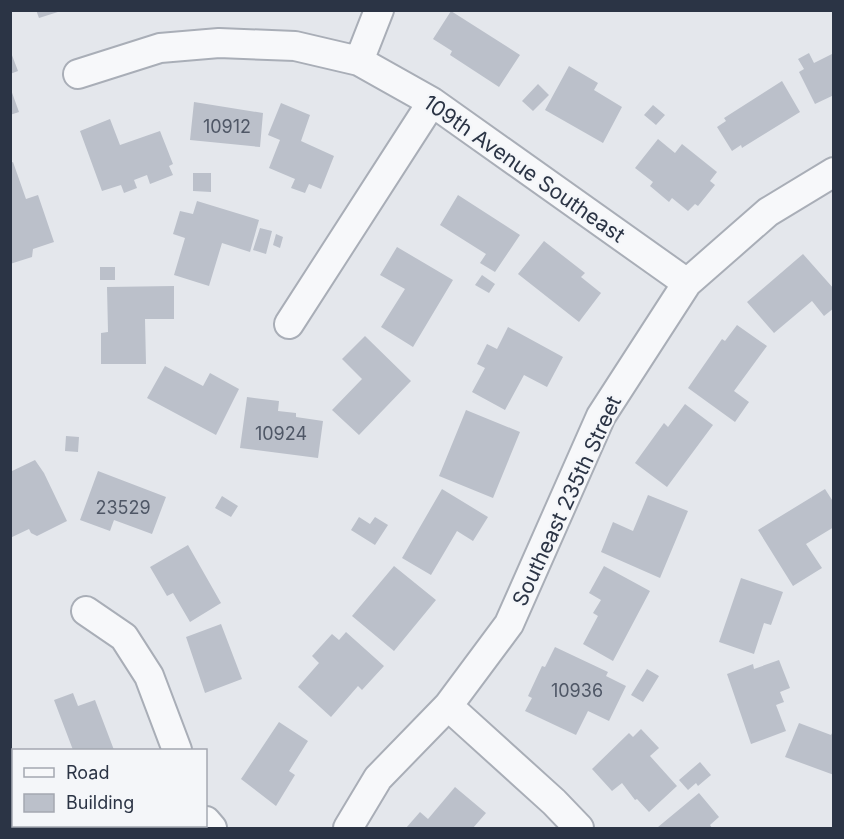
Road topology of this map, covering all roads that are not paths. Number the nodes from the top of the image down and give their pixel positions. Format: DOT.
graph roads {
  1 [pos="379,10"];
  2 [pos="359,61"];
  3 [pos="78,74"];
  4 [pos="432,102"];
  5 [pos="834,172"];
  6 [pos="687,283"];
  7 [pos="289,324"];
  8 [pos="86,611"];
  9 [pos="448,705"];
  10 [pos="177,749"];
  11 [pos="348,828"];
  12 [pos="579,828"];
  1 -- 2 [label="street"];
  2 -- 3 [label="street, 109th Avenue Southeast"];
  2 -- 4 [label="street, 109th Avenue Southeast"];
  4 -- 6 [label="street, 109th Avenue Southeast"];
  4 -- 7 [label="street"];
  5 -- 6 [label="street, Southeast 235th Street"];
  6 -- 9 [label="street, Southeast 235th Street"];
  8 -- 10 [label="street"];
  9 -- 11 [label="street, Southeast 235th Street"];
  9 -- 12 [label="street"];
}
